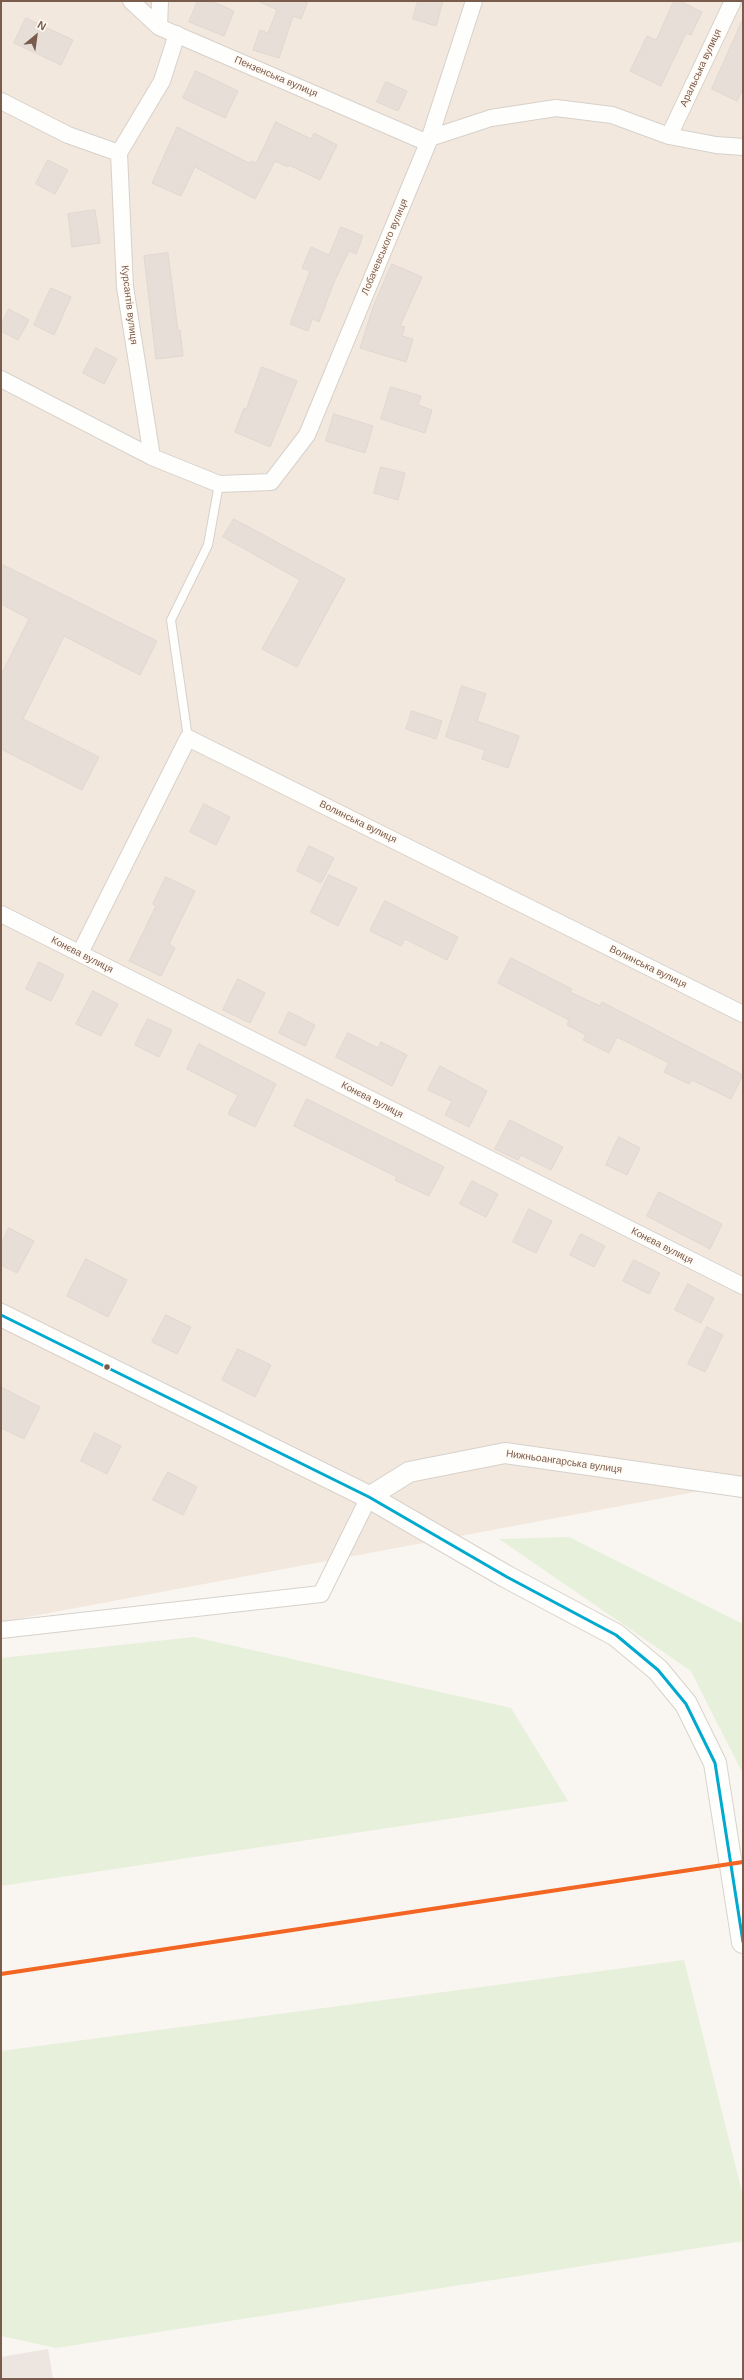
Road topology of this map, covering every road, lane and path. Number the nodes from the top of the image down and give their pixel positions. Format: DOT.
graph roads {
  1 [pos="131,1"];
  2 [pos="160,1"];
  3 [pos="474,1"];
  4 [pos="733,1"];
  5 [pos="159,26"];
  6 [pos="177,34"];
  7 [pos="1,101"];
  8 [pos="669,136"];
  9 [pos="429,141"];
  10 [pos="743,147"];
  11 [pos="119,153"];
  12 [pos="1,378"];
  13 [pos="152,457"];
  14 [pos="219,484"];
  15 [pos="188,738"];
  16 [pos="1,914"];
  17 [pos="80,953"];
  18 [pos="743,1014"];
  19 [pos="743,1286"];
  20 [pos="1,1315"];
  21 [pos="743,1488"];
  22 [pos="369,1497"];
  23 [pos="1,1630"];
  24 [pos="743,1942"];
  1 -- 5 [label="street, Пензенська вулиця"];
  2 -- 5 [label="street"];
  3 -- 9 [label="street, Лобачевського вулиця"];
  4 -- 8 [label="street, Аральська вулиця"];
  5 -- 6 [label="street, Пензенська вулиця"];
  6 -- 9 [label="street, Пензенська вулиця"];
  6 -- 11 [label="street"];
  7 -- 11 [label="street"];
  8 -- 9 [label="street"];
  8 -- 10 [label="street"];
  9 -- 14 [label="street, Лобачевського вулиця"];
  11 -- 13 [label="street, Курсантів вулиця"];
  12 -- 13 [label="street"];
  13 -- 14 [label="street"];
  14 -- 15 [label="lane"];
  15 -- 17 [label="street"];
  15 -- 18 [label="street, Волинська вулиця"];
  16 -- 17 [label="street, Конєва вулиця"];
  17 -- 19 [label="street, Конєва вулиця"];
  20 -- 22 [label="main road"];
  21 -- 22 [label="street, Нижньоангарська вулиця"];
  22 -- 23 [label="street"];
  22 -- 24 [label="main road"];
}
